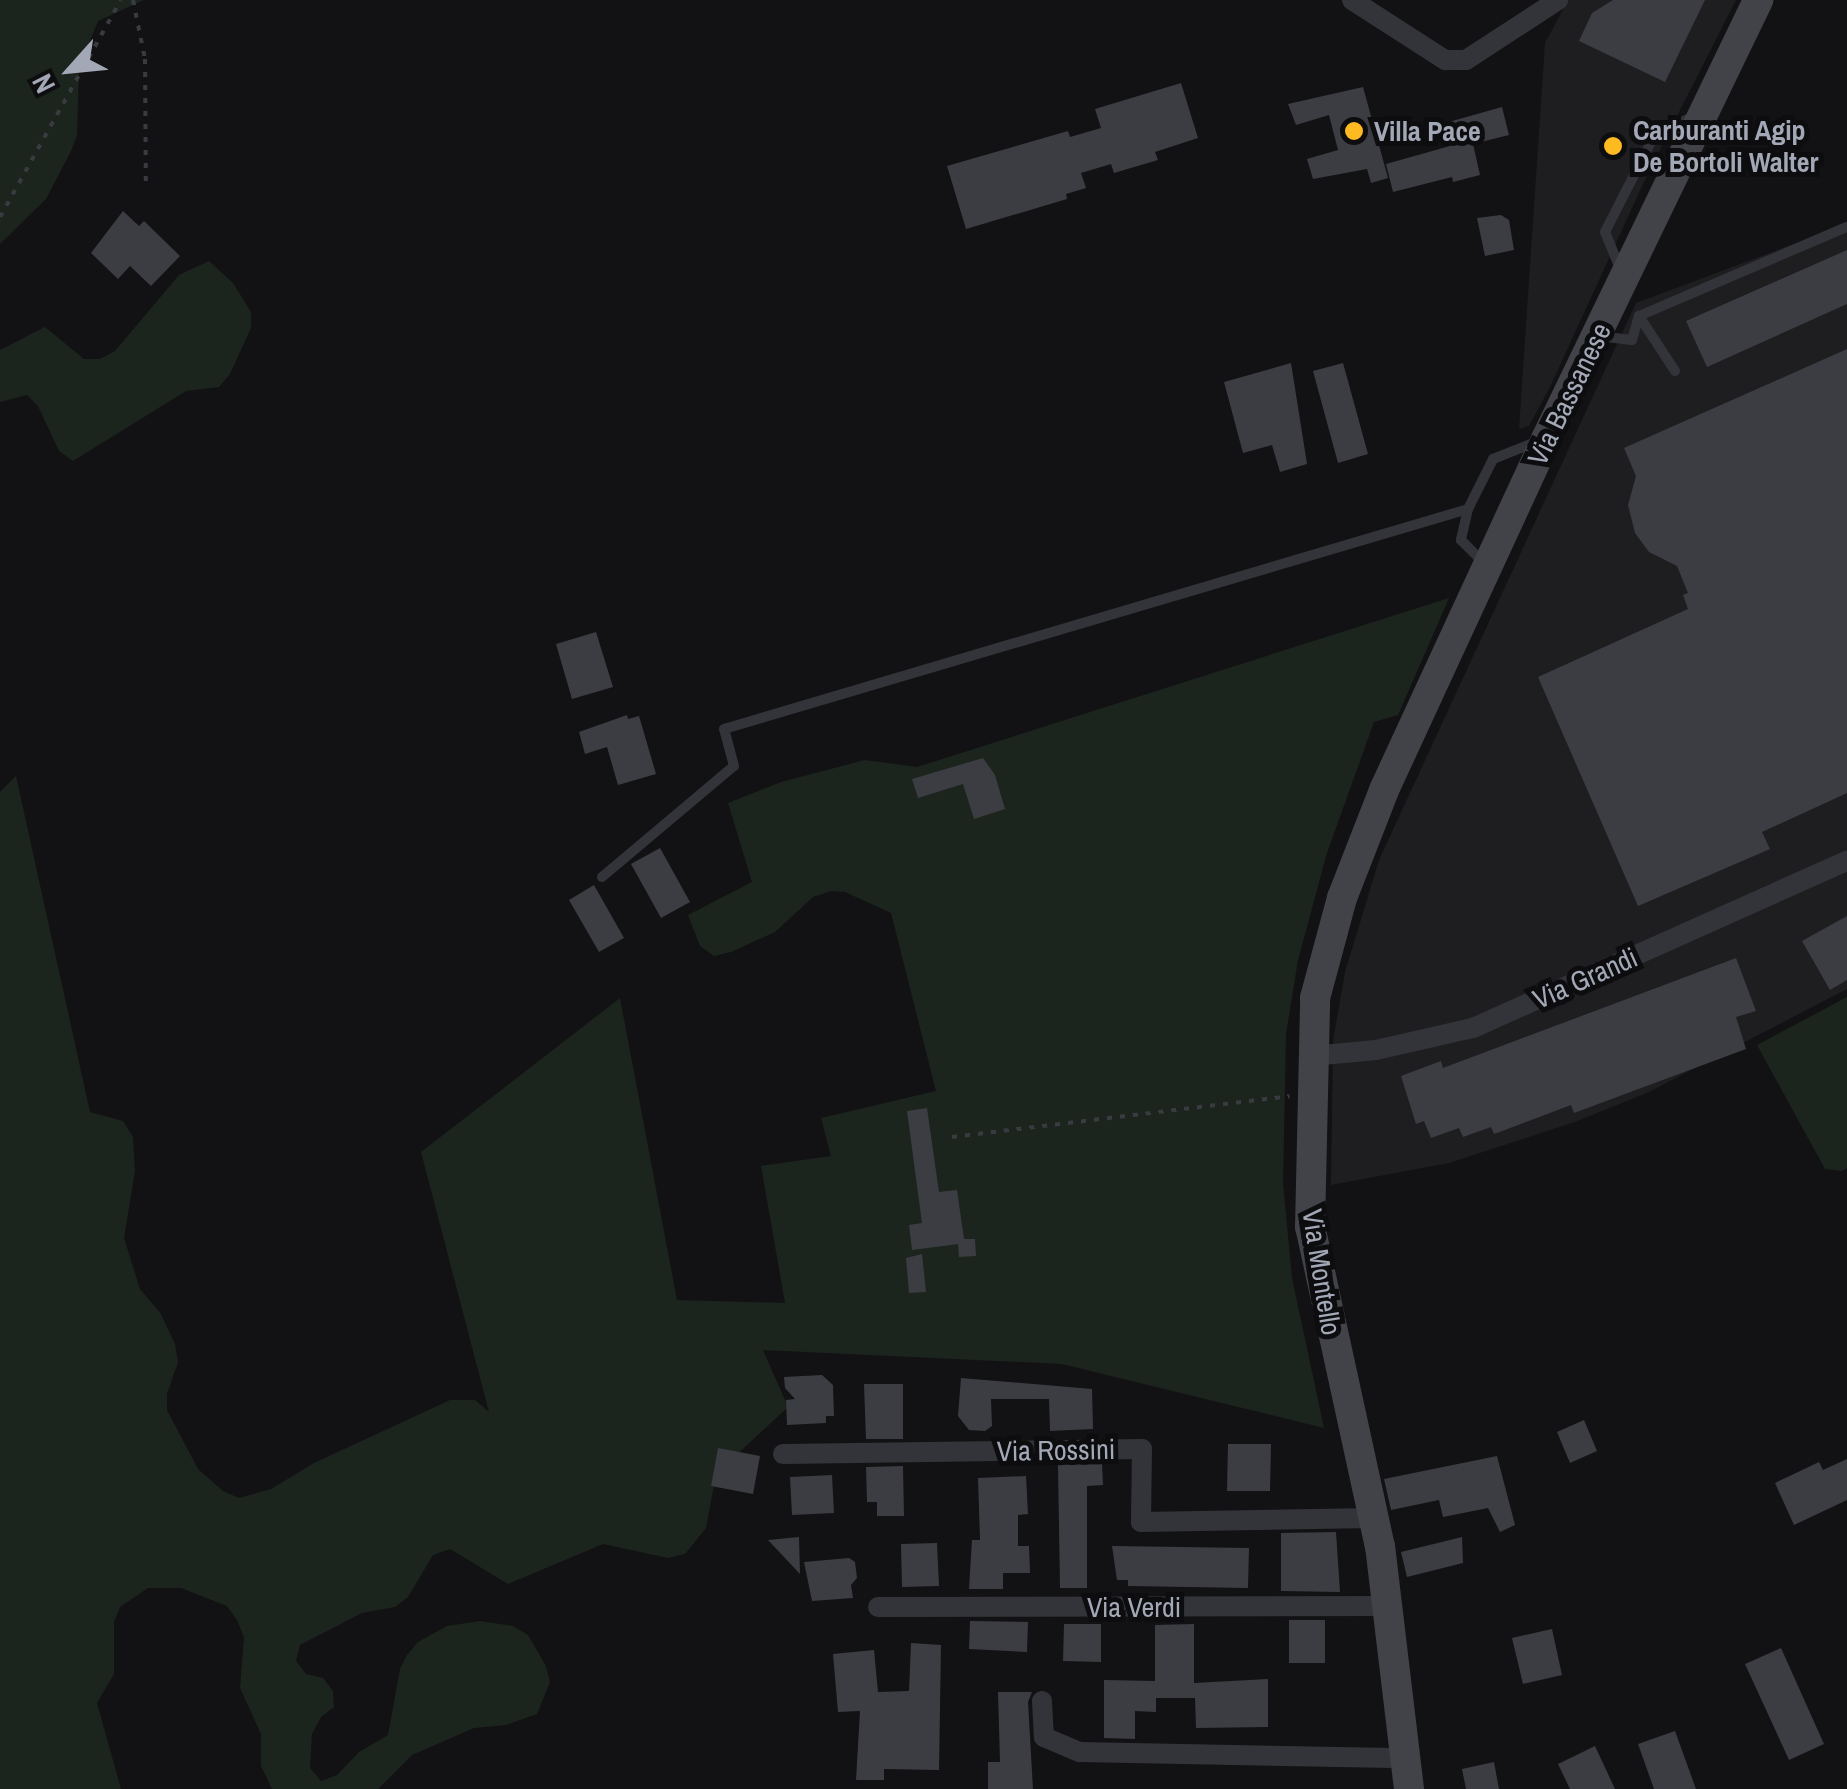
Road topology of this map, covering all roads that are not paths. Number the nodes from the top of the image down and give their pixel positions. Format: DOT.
graph roads {
  1 [pos="1352,0"];
  2 [pos="1558,0"];
  3 [pos="1758,0"];
  4 [pos="1847,227"];
  5 [pos="1640,316"];
  6 [pos="1598,336"];
  7 [pos="1675,371"];
  8 [pos="1546,439"];
  9 [pos="1468,509"];
  10 [pos="1488,564"];
  11 [pos="1384,790"];
  12 [pos="1847,860"];
  13 [pos="602,877"];
  14 [pos="1312,1056"];
  15 [pos="784,1454"];
  16 [pos="1374,1518"];
  17 [pos="1389,1606"];
  18 [pos="878,1607"];
  19 [pos="1042,1701"];
  20 [pos="1406,1758"];
  21 [pos="1408,1789"];
  1 -- 2 [label="street"];
  3 -- 6 [label="main road, Via Bassanese"];
  4 -- 5 [label="lane"];
  5 -- 6 [label="lane"];
  5 -- 7 [label="lane"];
  6 -- 8 [label="main road, Via Bassanese"];
  8 -- 9 [label="lane"];
  8 -- 10 [label="main road, Via Bassanese"];
  9 -- 10 [label="lane"];
  9 -- 13 [label="lane"];
  10 -- 11 [label="main road, Via Bassanese"];
  11 -- 14 [label="main road, Via Montello"];
  12 -- 14 [label="street, Via Grandi"];
  14 -- 16 [label="main road, Via Montello"];
  15 -- 16 [label="street, Via Rossini"];
  16 -- 17 [label="main road, Via Montello"];
  17 -- 18 [label="street, Via Verdi"];
  17 -- 20 [label="main road, Via Montello"];
  19 -- 20 [label="street"];
  20 -- 21 [label="main road, Via Montello"];
}
